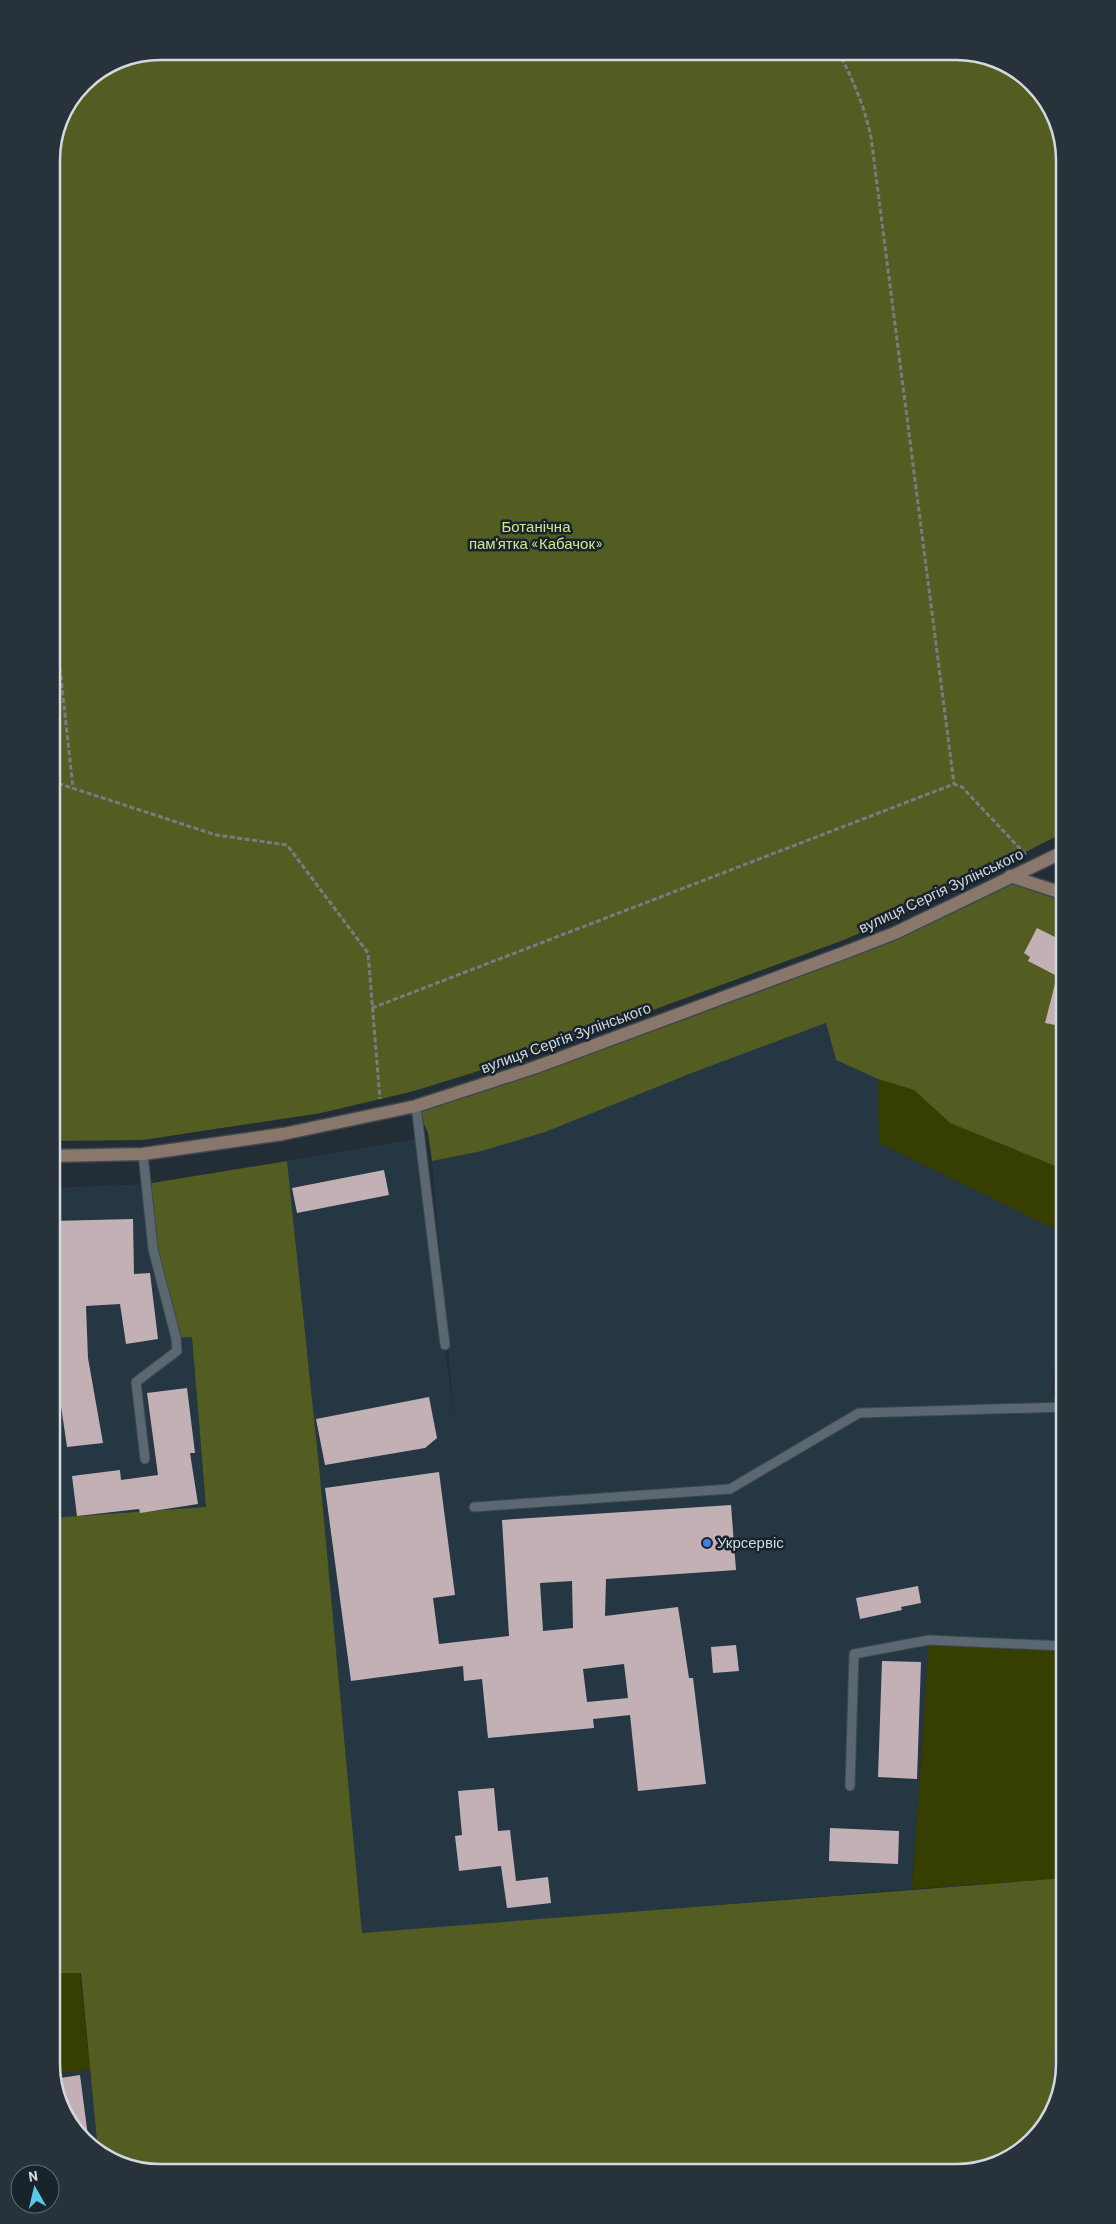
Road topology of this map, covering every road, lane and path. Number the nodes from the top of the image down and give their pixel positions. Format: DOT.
graph roads {
  1 [pos="842,60"];
  2 [pos="60,669"];
  3 [pos="60,784"];
  4 [pos="954,784"];
  5 [pos="73,788"];
  6 [pos="1056,855"];
  7 [pos="1034,865"];
  8 [pos="1010,876"];
  9 [pos="1056,891"];
  10 [pos="372,1008"];
  11 [pos="416,1106"];
  12 [pos="382,1114"];
  13 [pos="143,1154"];
  14 [pos="60,1156"];
  15 [pos="445,1345"];
  16 [pos="1056,1407"];
  17 [pos="145,1459"];
  18 [pos="474,1507"];
  19 [pos="1056,1646"];
  20 [pos="850,1786"];
  1 -- 4 [label="path"];
  2 -- 5 [label="path"];
  3 -- 5 [label="path"];
  4 -- 7 [label="path"];
  4 -- 10 [label="path"];
  5 -- 10 [label="path"];
  6 -- 7 [label="street, вулиця Сергія Зулінського"];
  7 -- 8 [label="street, вулиця Сергія Зулінського"];
  8 -- 9 [label="street"];
  8 -- 11 [label="street, вулиця Сергія Зулінського"];
  10 -- 12 [label="path"];
  11 -- 12 [label="street, вулиця Сергія Зулінського"];
  11 -- 15 [label="lane"];
  12 -- 13 [label="street, вулиця Сергія Зулінського"];
  13 -- 14 [label="street, вулиця Сергія Зулінського"];
  13 -- 17 [label="lane"];
  16 -- 18 [label="lane"];
  19 -- 20 [label="lane"];
}
